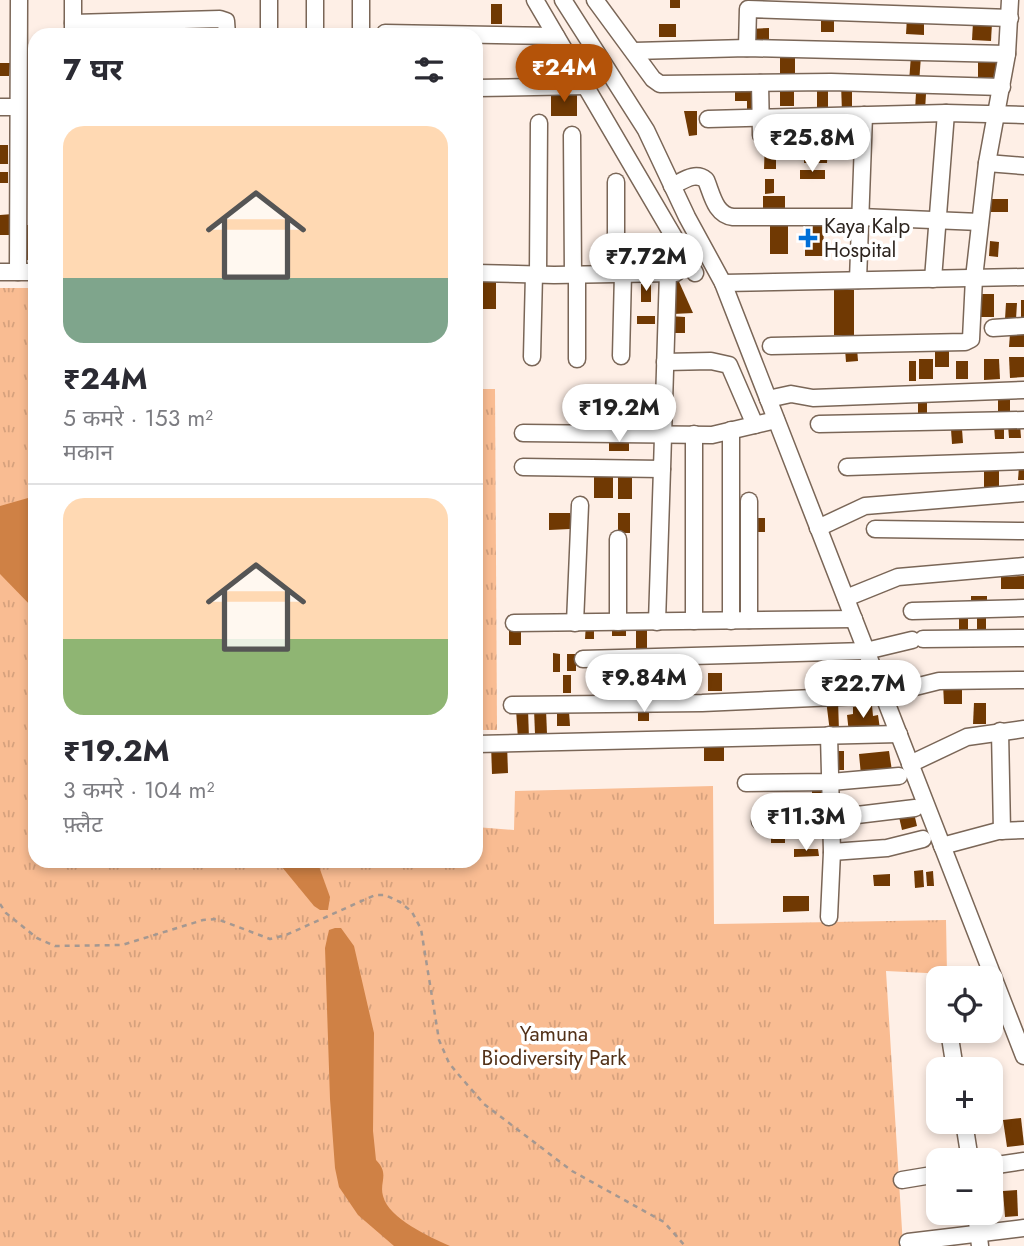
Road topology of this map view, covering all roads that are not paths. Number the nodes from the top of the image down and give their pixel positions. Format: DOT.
graph roads {
  1 [pos="19,0"];
  2 [pos="73,0"];
  3 [pos="269,0"];
  4 [pos="315,0"];
  5 [pos="361,0"];
  6 [pos="534,0"];
  7 [pos="563,0"];
  8 [pos="596,0"];
  9 [pos="748,5"];
  10 [pos="1013,7"];
  11 [pos="73,28"];
  12 [pos="88,28"];
  13 [pos="226,28"];
  14 [pos="269,28"];
  15 [pos="315,28"];
  16 [pos="361,28"];
  17 [pos="483,35"];
  18 [pos="556,36"];
  19 [pos="747,48"];
  20 [pos="643,51"];
  21 [pos="1007,54"];
  22 [pos="760,83"];
  23 [pos="586,86"];
  24 [pos="1002,87"];
  25 [pos="483,88"];
  26 [pos="0,107"];
  27 [pos="18,107"];
  28 [pos="946,113"];
  29 [pos="997,114"];
  30 [pos="864,115"];
  31 [pos="1024,115"];
  32 [pos="760,117"];
  33 [pos="708,119"];
  34 [pos="539,123"];
  35 [pos="572,135"];
  36 [pos="761,135"];
  37 [pos="987,163"];
  38 [pos="1024,166"];
  39 [pos="616,182"];
  40 [pos="672,186"];
  41 [pos="860,217"];
  42 [pos="937,220"];
  43 [pos="980,222"];
  44 [pos="0,272"];
  45 [pos="18,272"];
  46 [pos="28,272"];
  47 [pos="668,272"];
  48 [pos="483,273"];
  49 [pos="695,273"];
  50 [pos="536,274"];
  51 [pos="575,274"];
  52 [pos="620,274"];
  53 [pos="1024,277"];
  54 [pos="720,278"];
  55 [pos="974,278"];
  56 [pos="933,279"];
  57 [pos="858,280"];
  58 [pos="1024,326"];
  59 [pos="993,328"];
  60 [pos="771,346"];
  61 [pos="621,356"];
  62 [pos="532,357"];
  63 [pos="578,359"];
  64 [pos="665,362"];
  65 [pos="1024,390"];
  66 [pos="768,399"];
  67 [pos="776,420"];
  68 [pos="1024,420"];
  69 [pos="819,424"];
  70 [pos="755,425"];
  71 [pos="731,430"];
  72 [pos="523,433"];
  73 [pos="694,434"];
  74 [pos="662,436"];
  75 [pos="1024,461"];
  76 [pos="523,467"];
  77 [pos="847,467"];
  78 [pos="662,469"];
  79 [pos="1024,493"];
  80 [pos="749,500"];
  81 [pos="580,505"];
  82 [pos="818,528"];
  83 [pos="875,529"];
  84 [pos="1024,531"];
  85 [pos="618,539"];
  86 [pos="1024,566"];
  87 [pos="846,598"];
  88 [pos="1024,608"];
  89 [pos="912,611"];
  90 [pos="854,619"];
  91 [pos="749,620"];
  92 [pos="694,621"];
  93 [pos="731,621"];
  94 [pos="575,622"];
  95 [pos="618,622"];
  96 [pos="657,622"];
  97 [pos="513,623"];
  98 [pos="1024,638"];
  99 [pos="866,651"];
  100 [pos="583,659"];
  101 [pos="1024,680"];
  102 [pos="883,695"];
  103 [pos="512,705"];
  104 [pos="1024,729"];
  105 [pos="1000,731"];
  106 [pos="899,734"];
  107 [pos="829,735"];
  108 [pos="483,744"];
  109 [pos="905,770"];
  110 [pos="831,782"];
  111 [pos="746,783"];
  112 [pos="915,808"];
  113 [pos="832,818"];
  114 [pos="760,821"];
  115 [pos="1024,830"];
  116 [pos="997,831"];
  117 [pos="923,839"];
  118 [pos="942,846"];
  119 [pos="832,852"];
  120 [pos="829,917"];
  121 [pos="1024,1056"];
  122 [pos="1024,1161"];
  123 [pos="1003,1164"];
  124 [pos="926,1176"];
  125 [pos="902,1180"];
  126 [pos="1024,1228"];
  127 [pos="979,1240"];
  128 [pos="908,1242"];
  1 -- 27 [label="street"];
  2 -- 11 [label="street"];
  3 -- 14 [label="street"];
  4 -- 15 [label="street"];
  5 -- 16 [label="street"];
  6 -- 18 [label="street"];
  7 -- 40 [label="street"];
  8 -- 20 [label="street"];
  9 -- 10 [label="street"];
  9 -- 19 [label="street"];
  10 -- 21 [label="street"];
  12 -- 13 [label="street"];
  17 -- 18 [label="street"];
  18 -- 23 [label="street"];
  19 -- 20 [label="street"];
  19 -- 21 [label="street"];
  20 -- 22 [label="street"];
  21 -- 24 [label="street"];
  22 -- 24 [label="street"];
  22 -- 32 [label="street"];
  23 -- 25 [label="street"];
  23 -- 49 [label="street"];
  24 -- 29 [label="street"];
  26 -- 27 [label="street"];
  27 -- 45 [label="street"];
  28 -- 29 [label="street"];
  28 -- 30 [label="street"];
  28 -- 42 [label="street"];
  29 -- 31 [label="street"];
  29 -- 37 [label="street"];
  30 -- 32 [label="street"];
  30 -- 41 [label="street"];
  32 -- 33 [label="street"];
  32 -- 36 [label="street"];
  34 -- 50 [label="street"];
  35 -- 51 [label="street"];
  37 -- 38 [label="street"];
  37 -- 43 [label="street"];
  39 -- 52 [label="street"];
  40 -- 41 [label="street"];
  40 -- 54 [label="street"];
  41 -- 42 [label="street"];
  41 -- 57 [label="street"];
  42 -- 43 [label="street"];
  42 -- 56 [label="street"];
  43 -- 55 [label="street"];
  44 -- 45 [label="street"];
  45 -- 46 [label="street"];
  47 -- 49 [label="street"];
  47 -- 52 [label="street"];
  47 -- 64 [label="street"];
  48 -- 50 [label="street"];
  49 -- 54 [label="street"];
  50 -- 51 [label="street"];
  50 -- 62 [label="street"];
  51 -- 52 [label="street"];
  51 -- 63 [label="street"];
  52 -- 61 [label="street"];
  53 -- 55 [label="street"];
  54 -- 57 [label="street"];
  54 -- 66 [label="street"];
  55 -- 56 [label="street"];
  55 -- 60 [label="street"];
  56 -- 57 [label="street"];
  58 -- 59 [label="street"];
  64 -- 70 [label="street"];
  64 -- 74 [label="street"];
  65 -- 66 [label="street"];
  66 -- 67 [label="street"];
  67 -- 70 [label="street"];
  67 -- 82 [label="street"];
  68 -- 69 [label="street"];
  70 -- 71 [label="street"];
  71 -- 73 [label="street"];
  71 -- 93 [label="street"];
  72 -- 74 [label="street"];
  73 -- 74 [label="street"];
  73 -- 92 [label="street"];
  74 -- 78 [label="street"];
  75 -- 77 [label="street"];
  76 -- 78 [label="street"];
  78 -- 96 [label="street"];
  79 -- 82 [label="street"];
  80 -- 91 [label="street"];
  81 -- 94 [label="street"];
  82 -- 87 [label="street"];
  83 -- 84 [label="street"];
  85 -- 95 [label="street"];
  86 -- 87 [label="street"];
  87 -- 90 [label="street"];
  88 -- 89 [label="street"];
  90 -- 91 [label="street"];
  90 -- 99 [label="street"];
  91 -- 93 [label="street"];
  92 -- 93 [label="street"];
  92 -- 96 [label="street"];
  94 -- 95 [label="street"];
  94 -- 97 [label="street"];
  95 -- 96 [label="street"];
  98 -- 99 [label="street"];
  99 -- 100 [label="street"];
  99 -- 102 [label="street"];
  101 -- 102 [label="street"];
  102 -- 103 [label="street"];
  102 -- 106 [label="street"];
  104 -- 105 [label="street"];
  105 -- 109 [label="street"];
  105 -- 116 [label="street"];
  106 -- 107 [label="street"];
  106 -- 109 [label="street"];
  107 -- 108 [label="street"];
  107 -- 110 [label="street"];
  109 -- 110 [label="street"];
  109 -- 118 [label="street"];
  110 -- 111 [label="street"];
  110 -- 113 [label="street"];
  112 -- 113 [label="street"];
  113 -- 114 [label="street"];
  113 -- 119 [label="street"];
  115 -- 116 [label="street"];
  116 -- 118 [label="street"];
  117 -- 119 [label="street"];
  118 -- 121 [label="street"];
  119 -- 120 [label="street"];
  122 -- 123 [label="street"];
  124 -- 125 [label="street"];
  126 -- 127 [label="street"];
  127 -- 128 [label="street"];
}
